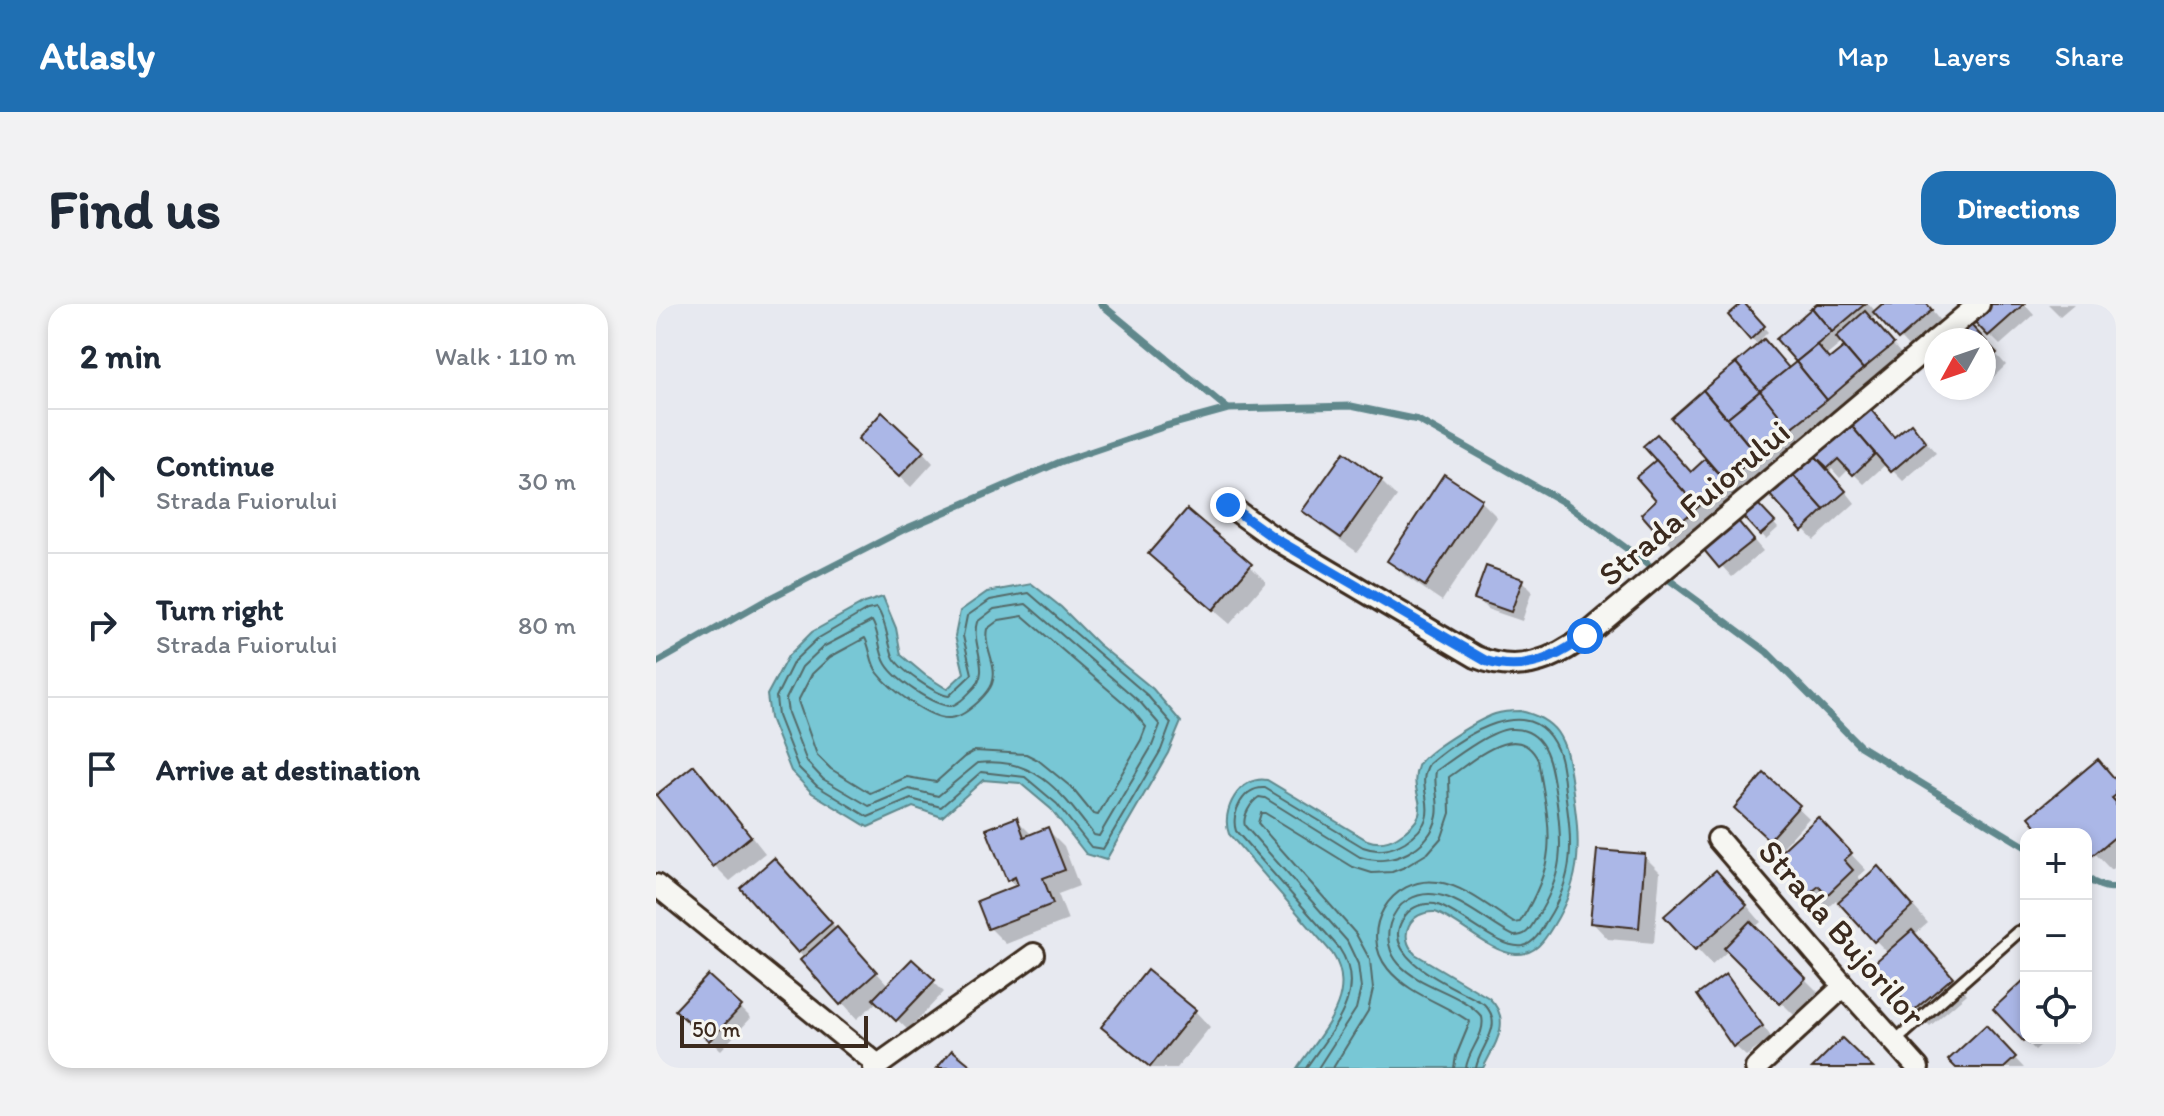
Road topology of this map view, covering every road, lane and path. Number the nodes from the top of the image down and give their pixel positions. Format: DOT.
graph roads {
  1 [pos="1979,304"];
  2 [pos="1950,328"];
  3 [pos="1924,350"];
  4 [pos="1228,505"];
  5 [pos="1718,839"];
  6 [pos="656,885"];
  7 [pos="2018,932"];
  8 [pos="1034,954"];
  9 [pos="1844,986"];
  10 [pos="1894,1042"];
  11 [pos="876,1066"];
  12 [pos="1756,1068"];
  13 [pos="1918,1068"];
  1 -- 2 [label="street, Strada Fuiorului"];
  3 -- 4 [label="street, Strada Fuiorului"];
  5 -- 9 [label="street, Strada Bujorilor"];
  6 -- 11 [label="street"];
  7 -- 10 [label="lane"];
  8 -- 11 [label="street"];
  9 -- 10 [label="street, Strada Bujorilor"];
  9 -- 12 [label="street"];
  10 -- 13 [label="street, Strada Bujorilor"];
}
